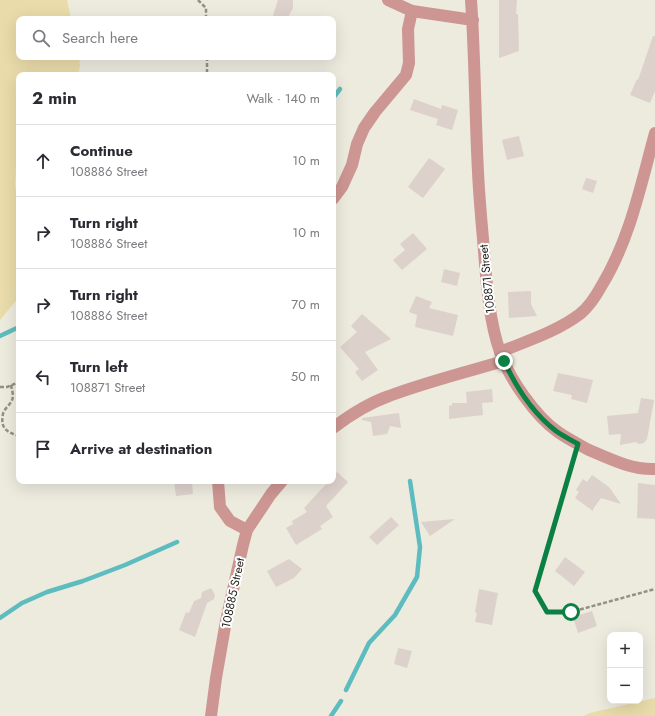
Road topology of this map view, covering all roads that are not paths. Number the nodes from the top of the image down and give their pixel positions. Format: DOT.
graph roads {
  1 [pos="388,0"];
  2 [pos="471,0"];
  3 [pos="412,11"];
  4 [pos="472,20"];
  5 [pos="655,133"];
  6 [pos="336,195"];
  7 [pos="502,356"];
  8 [pos="336,426"];
  9 [pos="655,469"];
  10 [pos="218,484"];
  11 [pos="279,484"];
  12 [pos="248,530"];
  13 [pos="211,716"];
  1 -- 3 [label="street"];
  2 -- 4 [label="street, 108871 Street"];
  3 -- 4 [label="street"];
  3 -- 6 [label="street"];
  4 -- 7 [label="street, 108871 Street"];
  5 -- 7 [label="street"];
  7 -- 8 [label="street"];
  7 -- 9 [label="street, 108871 Street"];
  10 -- 12 [label="street"];
  11 -- 12 [label="street, 108885 Street"];
  12 -- 13 [label="street, 108885 Street"];
}
